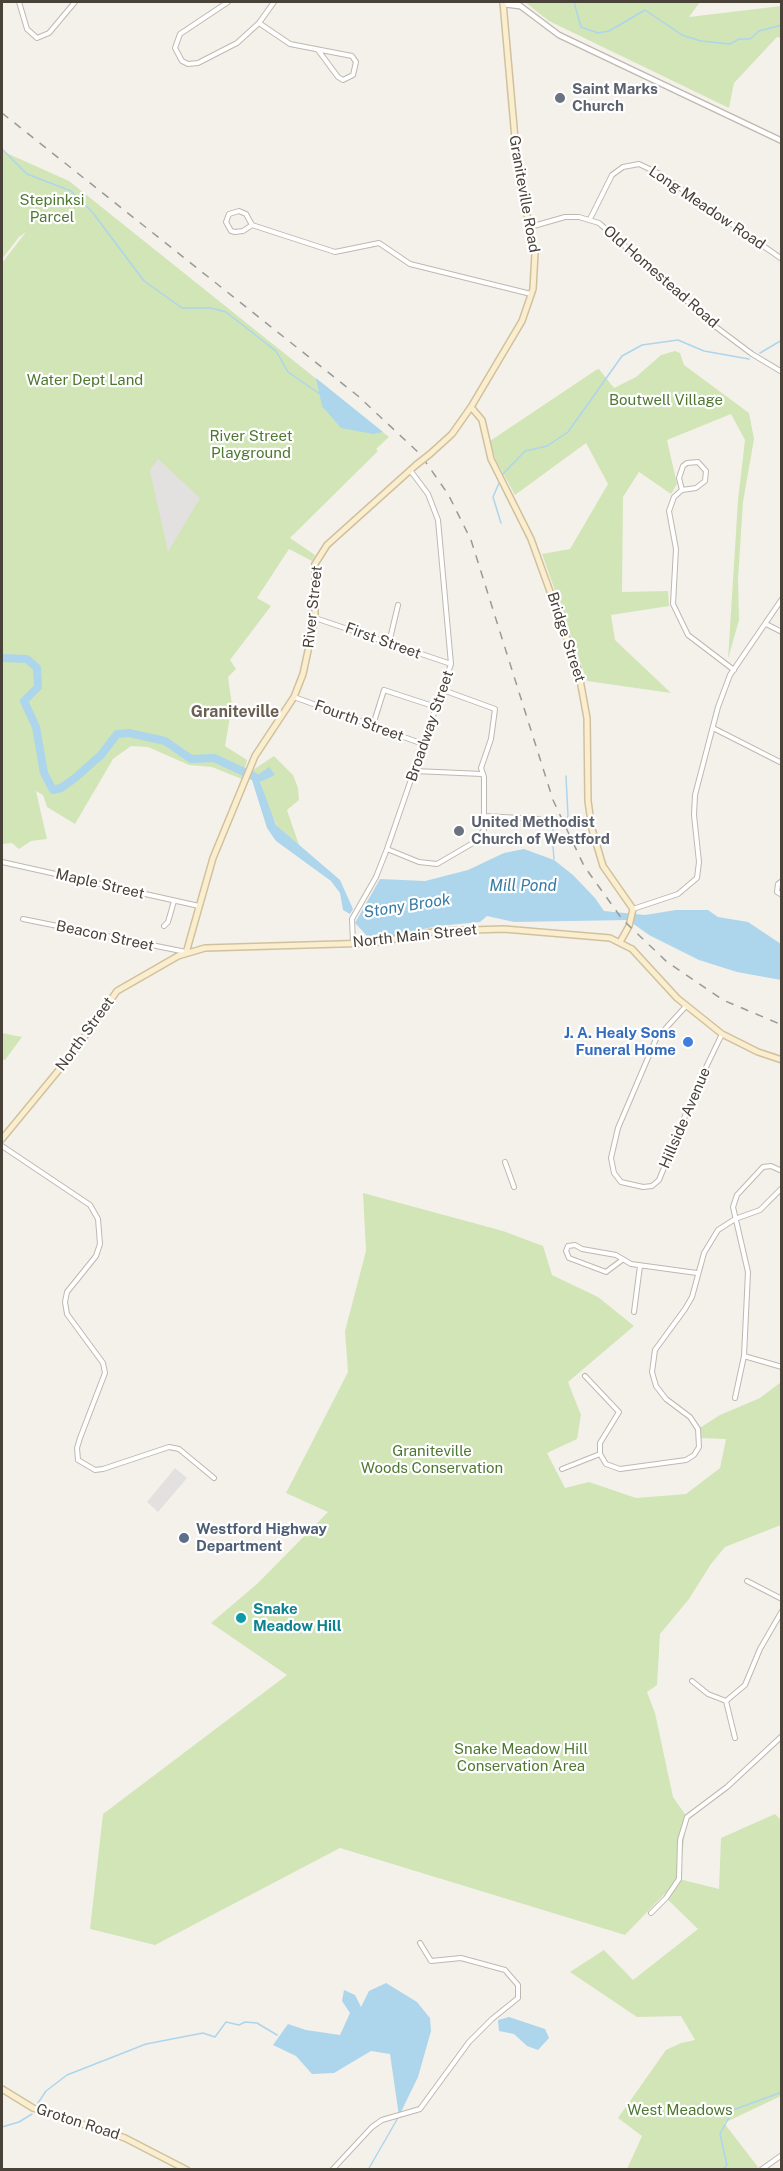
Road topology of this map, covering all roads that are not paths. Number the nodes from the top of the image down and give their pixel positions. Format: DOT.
graph roads {
  1 [pos="20,2"];
  2 [pos="75,2"];
  3 [pos="228,2"];
  4 [pos="274,2"];
  5 [pos="516,2"];
  6 [pos="503,3"];
  7 [pos="522,7"];
  8 [pos="259,23"];
  9 [pos="318,50"];
  10 [pos="782,141"];
  11 [pos="590,219"];
  12 [pos="252,225"];
  13 [pos="530,227"];
  14 [pos="782,259"];
  15 [pos="532,294"];
  16 [pos="782,372"];
  17 [pos="471,407"];
  18 [pos="410,470"];
  19 [pos="682,490"];
  20 [pos="782,599"];
  21 [pos="398,605"];
  22 [pos="315,618"];
  23 [pos="766,624"];
  24 [pos="782,632"];
  25 [pos="389,643"];
  26 [pos="451,664"];
  27 [pos="734,670"];
  28 [pos="443,690"];
  29 [pos="294,698"];
  30 [pos="436,707"];
  31 [pos="373,725"];
  32 [pos="713,728"];
  33 [pos="423,744"];
  34 [pos="782,763"];
  35 [pos="415,771"];
  36 [pos="482,774"];
  37 [pos="484,816"];
  38 [pos="539,819"];
  39 [pos="387,849"];
  40 [pos="2,862"];
  41 [pos="782,881"];
  42 [pos="782,895"];
  43 [pos="174,901"];
  44 [pos="199,906"];
  45 [pos="633,911"];
  46 [pos="23,919"];
  47 [pos="164,926"];
  48 [pos="620,942"];
  49 [pos="352,943"];
  50 [pos="186,953"];
  51 [pos="686,1006"];
  52 [pos="722,1034"];
  53 [pos="782,1060"];
  54 [pos="2,1139"];
  55 [pos="2,1146"];
  56 [pos="505,1162"];
  57 [pos="782,1171"];
  58 [pos="514,1186"];
  59 [pos="782,1188"];
  60 [pos="735,1219"];
  61 [pos="622,1260"];
  62 [pos="640,1266"];
  63 [pos="697,1273"];
  64 [pos="634,1312"];
  65 [pos="744,1356"];
  66 [pos="782,1367"];
  67 [pos="585,1376"];
  68 [pos="735,1398"];
  69 [pos="600,1454"];
  70 [pos="562,1469"];
  71 [pos="214,1478"];
  72 [pos="747,1581"];
  73 [pos="782,1599"];
  74 [pos="782,1611"];
  75 [pos="692,1681"];
  76 [pos="726,1701"];
  77 [pos="782,1736"];
  78 [pos="735,1738"];
  79 [pos="651,1913"];
  80 [pos="420,1943"];
  81 [pos="2,2089"];
  82 [pos="782,2155"];
  83 [pos="187,2169"];
  84 [pos="332,2169"];
  85 [pos="761,2169"];
  1 -- 2 [label="street"];
  3 -- 8 [label="street"];
  4 -- 8 [label="street"];
  5 -- 7 [label="street"];
  6 -- 7 [label="street"];
  6 -- 13 [label="main road, Graniteville Road"];
  7 -- 10 [label="street"];
  8 -- 9 [label="street"];
  9 -- 9 [label="street"];
  11 -- 13 [label="street, Old Homestead Road"];
  11 -- 14 [label="street, Long Meadow Road"];
  11 -- 16 [label="street, Old Homestead Road"];
  12 -- 12 [label="street"];
  12 -- 15 [label="street"];
  13 -- 15 [label="main road, Graniteville Road"];
  15 -- 17 [label="main road, Graniteville Road"];
  17 -- 18 [label="main road, River Street, bridge"];
  17 -- 45 [label="main road, Bridge Street"];
  18 -- 22 [label="main road, River Street"];
  18 -- 26 [label="street, Broadway Street"];
  19 -- 19 [label="street"];
  19 -- 27 [label="street"];
  20 -- 23 [label="street"];
  21 -- 25 [label="street"];
  22 -- 25 [label="street, First Street"];
  22 -- 29 [label="main road, River Street"];
  23 -- 24 [label="street"];
  23 -- 27 [label="street"];
  25 -- 26 [label="street, First Street"];
  26 -- 28 [label="street, Broadway Street"];
  27 -- 32 [label="street"];
  28 -- 30 [label="street, Broadway Street"];
  28 -- 36 [label="street"];
  29 -- 31 [label="street, Fourth Street"];
  29 -- 44 [label="main road, River Street"];
  30 -- 31 [label="street"];
  30 -- 33 [label="street, Broadway Street"];
  31 -- 33 [label="street, Fourth Street"];
  32 -- 34 [label="street"];
  32 -- 45 [label="street"];
  33 -- 35 [label="street, Broadway Street"];
  35 -- 36 [label="street"];
  35 -- 39 [label="street, Broadway Street"];
  36 -- 37 [label="street"];
  37 -- 38 [label="street"];
  37 -- 39 [label="street"];
  39 -- 49 [label="street, Broadway Street"];
  40 -- 43 [label="street, Maple Street"];
  41 -- 42 [label="street"];
  43 -- 44 [label="street, Maple Street"];
  43 -- 47 [label="street"];
  44 -- 50 [label="main road, River Street"];
  45 -- 48 [label="main road"];
  46 -- 50 [label="street, Beacon Street"];
  48 -- 49 [label="main road, North Main Street"];
  48 -- 51 [label="main road, North Main Street"];
  49 -- 50 [label="main road, North Main Street"];
  50 -- 54 [label="main road, North Street"];
  51 -- 52 [label="main road, North Main Street"];
  51 -- 52 [label="street, Hillside Avenue"];
  52 -- 53 [label="main road, North Main Street"];
  55 -- 71 [label="street"];
  56 -- 58 [label="street"];
  57 -- 60 [label="street"];
  59 -- 60 [label="street"];
  60 -- 63 [label="street"];
  60 -- 65 [label="street"];
  61 -- 61 [label="street"];
  61 -- 62 [label="street"];
  62 -- 63 [label="street"];
  62 -- 64 [label="street"];
  63 -- 69 [label="street"];
  65 -- 66 [label="street"];
  65 -- 68 [label="street"];
  67 -- 69 [label="street"];
  69 -- 70 [label="street"];
  72 -- 73 [label="street"];
  74 -- 76 [label="street"];
  75 -- 76 [label="street"];
  76 -- 78 [label="street"];
  77 -- 79 [label="street"];
  80 -- 84 [label="street"];
  81 -- 83 [label="main road, Groton Road"];
  82 -- 85 [label="street"];
}
